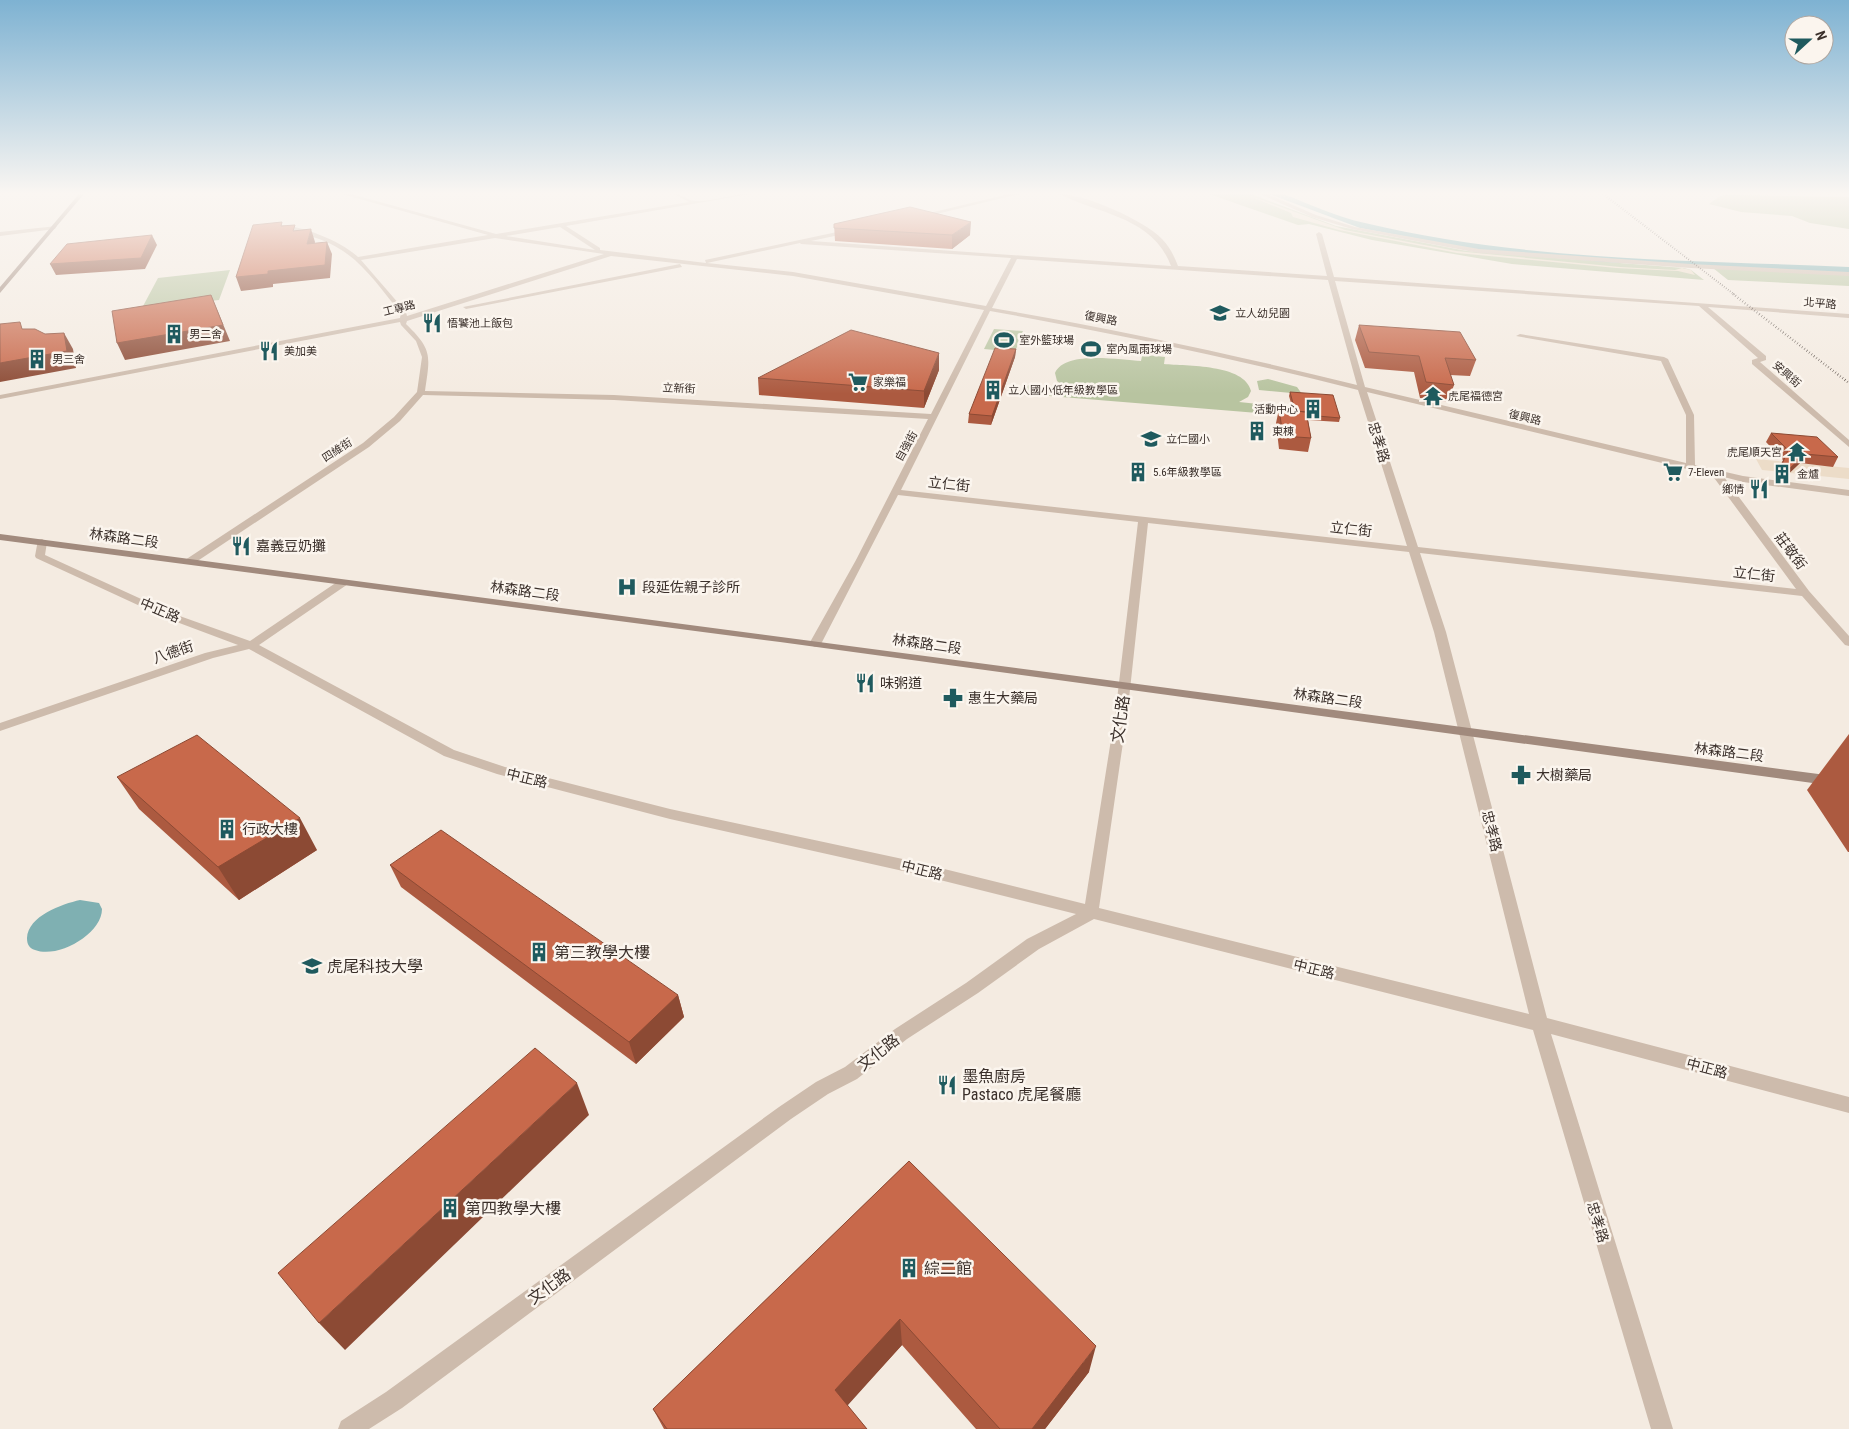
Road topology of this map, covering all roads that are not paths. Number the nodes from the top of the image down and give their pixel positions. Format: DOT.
graph roads {
  1 [pos="26,261"];
  2 [pos="357,261"];
  3 [pos="591,261"];
  4 [pos="673,261"];
  5 [pos="706,261"];
  6 [pos="1013,261"];
  7 [pos="1083,261"];
  8 [pos="1174,261"];
  9 [pos="1327,261"];
  10 [pos="1619,261"];
  11 [pos="1676,261"];
  12 [pos="694,263"];
  13 [pos="1682,265"];
  14 [pos="1175,267"];
  15 [pos="1849,274"];
  16 [pos="1332,278"];
  17 [pos="0,291"];
  18 [pos="1701,304"];
  19 [pos="989,309"];
  20 [pos="1849,316"];
  21 [pos="405,319"];
  22 [pos="1520,336"];
  23 [pos="1363,389"];
  24 [pos="421,393"];
  25 [pos="0,398"];
  26 [pos="935,418"];
  27 [pos="1849,444"];
  28 [pos="1691,466"];
  29 [pos="1715,472"];
  30 [pos="894,492"];
  31 [pos="1849,493"];
  32 [pos="1143,520"];
  33 [pos="0,537"];
  34 [pos="42,542"];
  35 [pos="1413,550"];
  36 [pos="189,562"];
  37 [pos="344,582"];
  38 [pos="1806,594"];
  39 [pos="1849,643"];
  40 [pos="815,644"];
  41 [pos="251,645"];
  42 [pos="1124,686"];
  43 [pos="0,727"];
  44 [pos="1467,732"];
  45 [pos="1849,783"];
  46 [pos="1090,913"];
  47 [pos="1540,1024"];
  48 [pos="1849,1106"];
  49 [pos="349,1429"];
  50 [pos="1662,1429"];
  1 -- 17 [label="main road"];
  2 -- 21 [label="street"];
  3 -- 21 [label="street, 工專路"];
  4 -- 12 [label="street, 復興路"];
  5 -- 12 [label="street"];
  6 -- 19 [label="street, 自強街"];
  7 -- 14 [label="street, 北平路"];
  8 -- 14 [label="street"];
  9 -- 16 [label="street, 忠孝路"];
  10 -- 13 [label="street"];
  11 -- 13 [label="street"];
  12 -- 19 [label="street, 復興路"];
  12 -- 21 [label="street"];
  13 -- 15 [label="street"];
  14 -- 16 [label="street, 北平路"];
  16 -- 18 [label="street, 北平路"];
  16 -- 23 [label="street, 忠孝路"];
  18 -- 20 [label="street, 北平路"];
  18 -- 27 [label="street, 安興街"];
  19 -- 23 [label="street, 復興路"];
  19 -- 26 [label="street, 自強街"];
  21 -- 24 [label="street"];
  21 -- 25 [label="street, 工專路"];
  22 -- 28 [label="street"];
  23 -- 28 [label="street, 復興路"];
  23 -- 35 [label="street, 忠孝路"];
  24 -- 26 [label="street, 立新街"];
  24 -- 36 [label="street, 四維街"];
  26 -- 30 [label="street, 自強街"];
  28 -- 29 [label="street, 復興路"];
  29 -- 31 [label="street, 復興路"];
  29 -- 38 [label="street, 莊敬街"];
  30 -- 32 [label="street, 立仁街"];
  30 -- 40 [label="street, 自強街"];
  32 -- 35 [label="street, 立仁街"];
  32 -- 42 [label="street, 文化路"];
  33 -- 34 [label="main road, 林森路二段"];
  34 -- 36 [label="main road, 林森路二段"];
  34 -- 41 [label="street, 中正路"];
  35 -- 38 [label="street, 立仁街"];
  35 -- 44 [label="street, 忠孝路"];
  36 -- 37 [label="main road, 林森路二段"];
  37 -- 40 [label="main road, 林森路二段"];
  37 -- 41 [label="street, 八德街"];
  38 -- 39 [label="street, 莊敬街"];
  40 -- 42 [label="main road, 林森路二段"];
  41 -- 43 [label="street, 八德街"];
  41 -- 46 [label="street, 中正路"];
  42 -- 44 [label="main road, 林森路二段"];
  42 -- 46 [label="street, 文化路"];
  44 -- 45 [label="main road, 林森路二段"];
  44 -- 47 [label="street, 忠孝路"];
  46 -- 47 [label="street, 中正路"];
  46 -- 49 [label="street, 文化路"];
  47 -- 48 [label="street, 中正路"];
  47 -- 50 [label="street, 忠孝路"];
}
